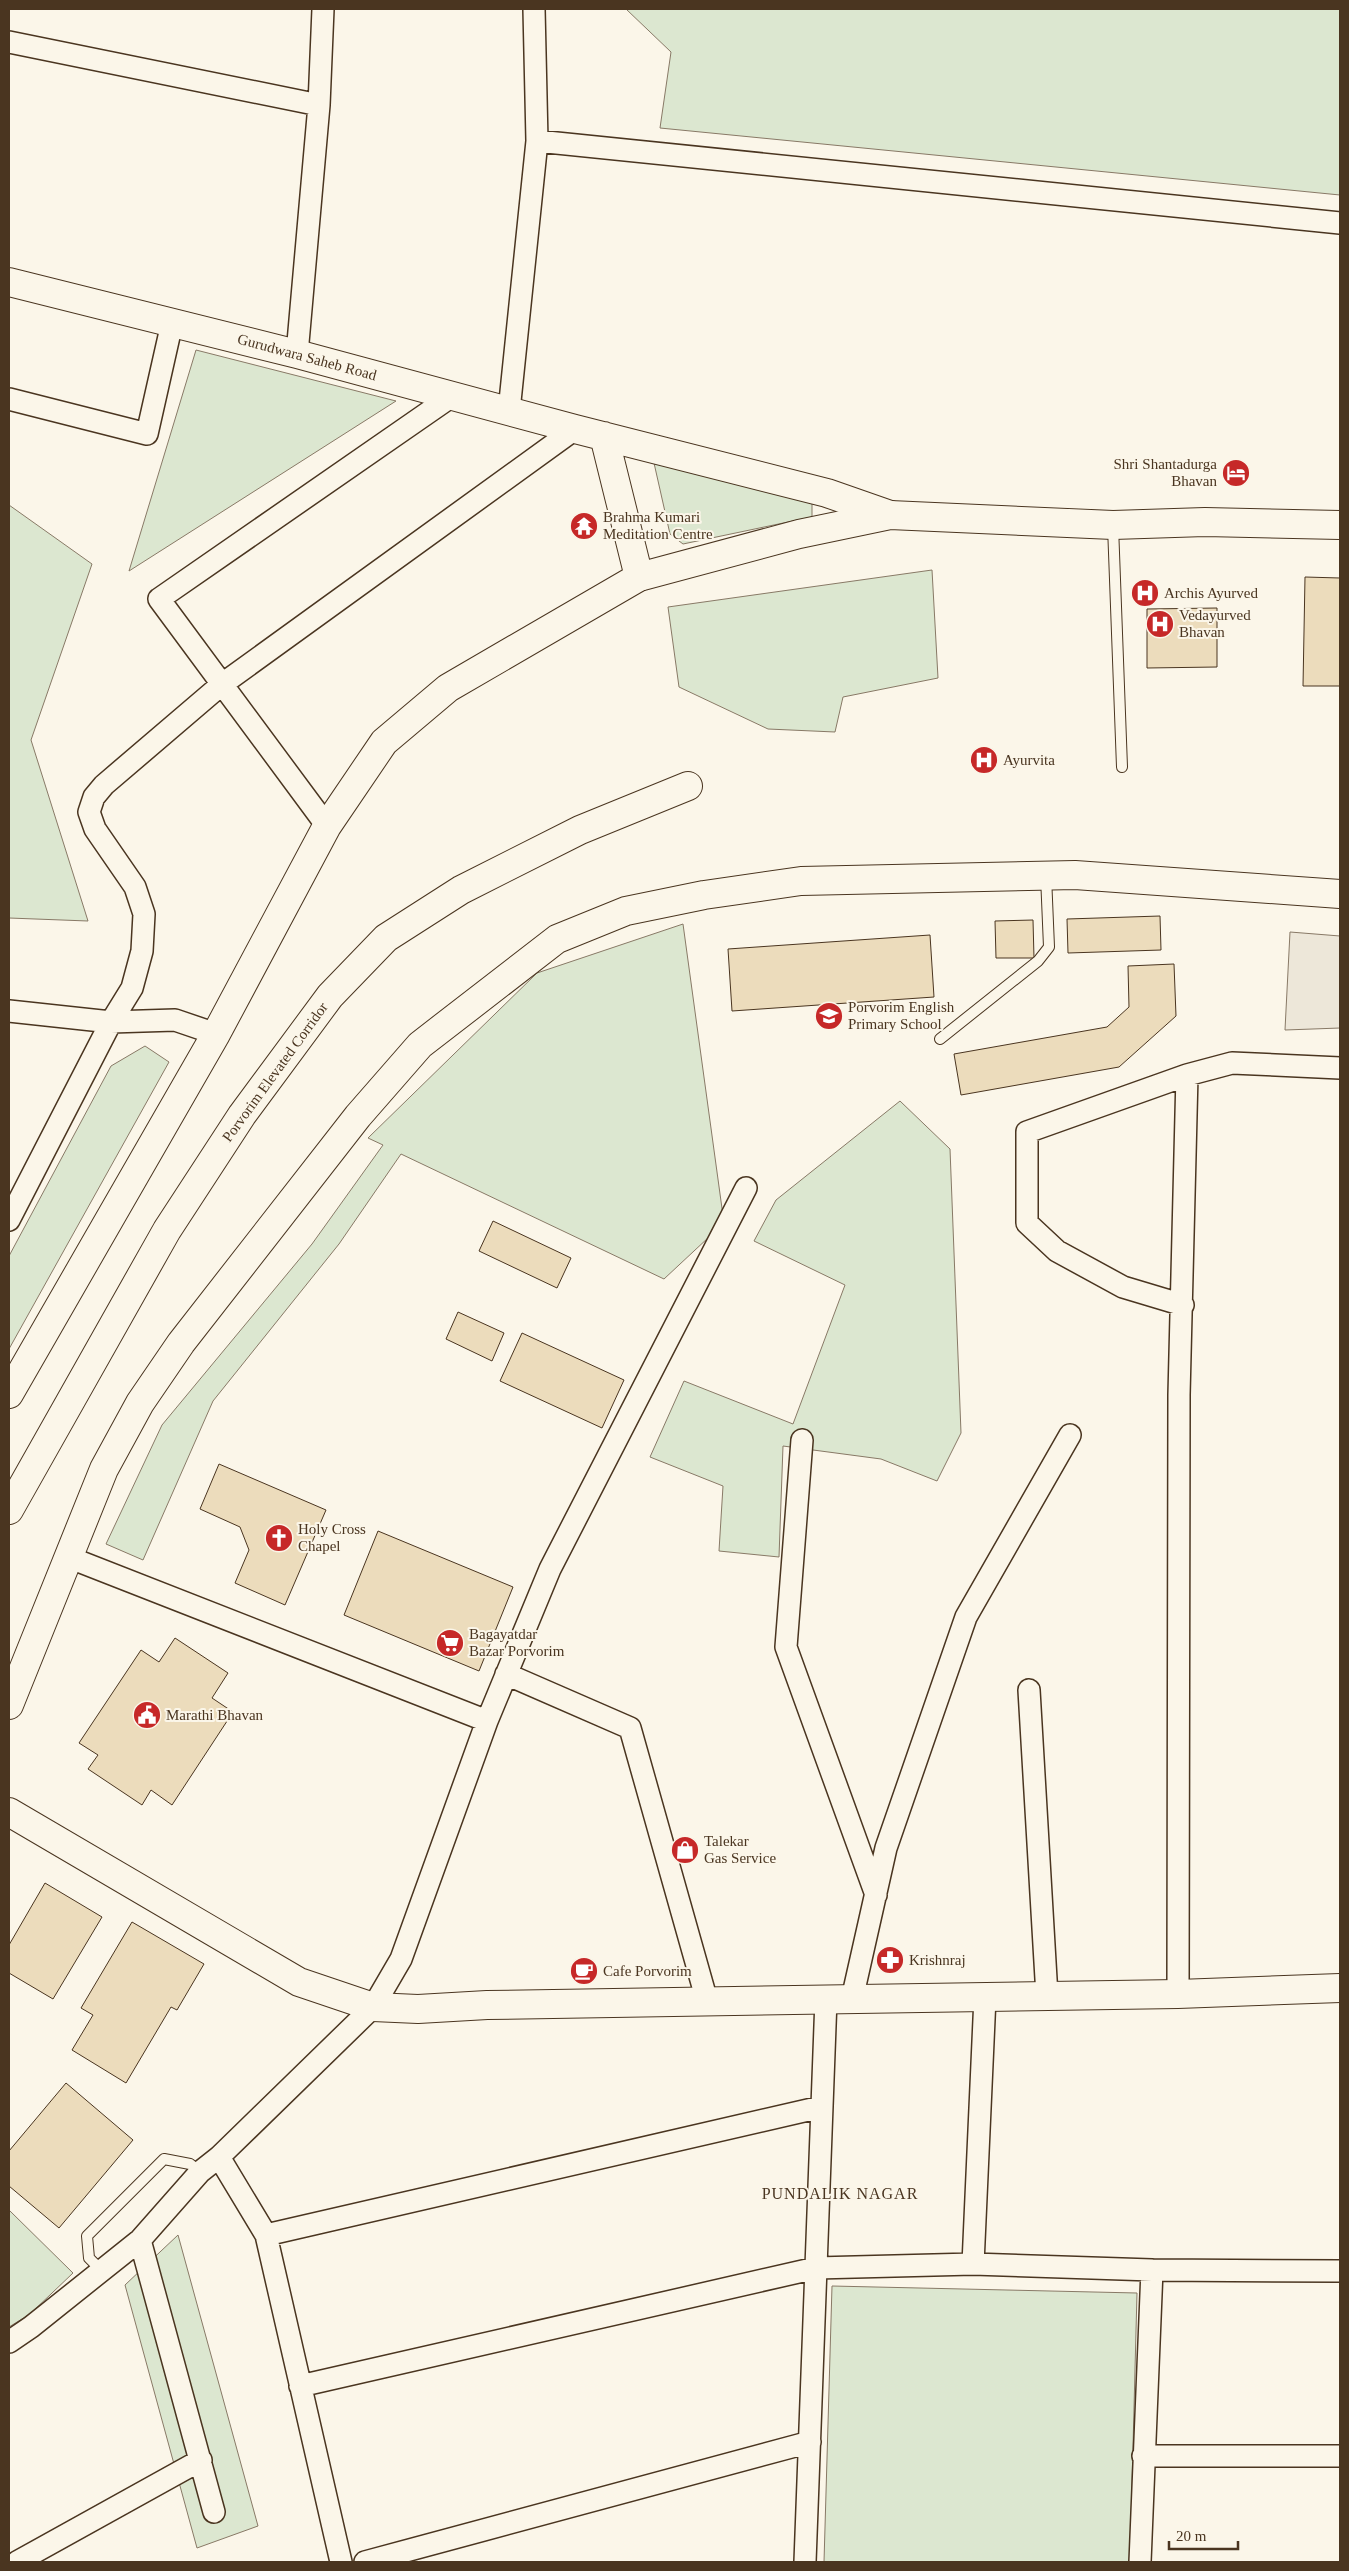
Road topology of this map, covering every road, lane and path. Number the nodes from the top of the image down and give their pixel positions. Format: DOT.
graph roads {
  1 [pos="323,9"];
  2 [pos="534,9"];
  3 [pos="9,42"];
  4 [pos="319,105"];
  5 [pos="537,141"];
  6 [pos="1340,223"];
  7 [pos="9,282"];
  8 [pos="172,323"];
  9 [pos="297,354"];
  10 [pos="452,396"];
  11 [pos="9,399"];
  12 [pos="509,411"];
  13 [pos="575,429"];
  14 [pos="604,436"];
  15 [pos="890,515"];
  16 [pos="1113,525"];
  17 [pos="1340,525"];
  18 [pos="639,577"];
  19 [pos="221,685"];
  20 [pos="1122,767"];
  21 [pos="688,786"];
  22 [pos="327,826"];
  23 [pos="1046,875"];
  24 [pos="1340,894"];
  25 [pos="9,1011"];
  26 [pos="111,1022"];
  27 [pos="216,1034"];
  28 [pos="940,1039"];
  29 [pos="1340,1068"];
  30 [pos="1186,1075"];
  31 [pos="746,1188"];
  32 [pos="9,1220"];
  33 [pos="1183,1305"];
  34 [pos="9,1394"];
  35 [pos="1070,1435"];
  36 [pos="802,1440"];
  37 [pos="9,1510"];
  38 [pos="68,1557"];
  39 [pos="506,1674"];
  40 [pos="1028,1690"];
  41 [pos="9,1705"];
  42 [pos="487,1720"];
  43 [pos="9,1812"];
  44 [pos="876,1896"];
  45 [pos="1340,1988"];
  46 [pos="1178,1994"];
  47 [pos="1047,1996"];
  48 [pos="985,1997"];
  49 [pos="839,1999"];
  50 [pos="707,2001"];
  51 [pos="373,2007"];
  52 [pos="821,2107"];
  53 [pos="219,2157"];
  54 [pos="200,2172"];
  55 [pos="266,2235"];
  56 [pos="140,2240"];
  57 [pos="973,2264"];
  58 [pos="816,2268"];
  59 [pos="101,2270"];
  60 [pos="1152,2270"];
  61 [pos="1340,2271"];
  62 [pos="9,2342"];
  63 [pos="300,2386"];
  64 [pos="810,2442"];
  65 [pos="1143,2456"];
  66 [pos="1340,2456"];
  67 [pos="201,2460"];
  68 [pos="214,2512"];
  69 [pos="17,2562"];
  70 [pos="341,2562"];
  71 [pos="366,2562"];
  72 [pos="805,2562"];
  73 [pos="1140,2562"];
  1 -- 4 [label="street"];
  2 -- 5 [label="street"];
  3 -- 4 [label="street"];
  4 -- 9 [label="street"];
  5 -- 6 [label="street"];
  5 -- 12 [label="street"];
  7 -- 8 [label="main road, Gurudwara Saheb Road"];
  8 -- 9 [label="main road, Gurudwara Saheb Road"];
  8 -- 11 [label="street"];
  9 -- 10 [label="main road, Gurudwara Saheb Road"];
  10 -- 12 [label="main road, Gurudwara Saheb Road"];
  10 -- 19 [label="street"];
  12 -- 13 [label="main road, Gurudwara Saheb Road"];
  13 -- 14 [label="main road, Gurudwara Saheb Road"];
  13 -- 19 [label="street"];
  14 -- 15 [label="main road, Gurudwara Saheb Road"];
  14 -- 18 [label="main road"];
  15 -- 16 [label="main road"];
  15 -- 18 [label="main road"];
  16 -- 17 [label="main road"];
  16 -- 20 [label="lane"];
  18 -- 22 [label="main road"];
  19 -- 22 [label="street"];
  19 -- 26 [label="street"];
  21 -- 37 [label="main road, Porvorim Elevated Corridor"];
  22 -- 27 [label="main road"];
  23 -- 24 [label="main road"];
  23 -- 28 [label="lane"];
  23 -- 38 [label="main road"];
  25 -- 26 [label="street"];
  26 -- 27 [label="street"];
  26 -- 32 [label="street"];
  27 -- 34 [label="main road"];
  29 -- 30 [label="street"];
  30 -- 33 [label="street"];
  30 -- 33 [label="street"];
  31 -- 39 [label="street"];
  33 -- 46 [label="street"];
  35 -- 44 [label="street"];
  36 -- 44 [label="street"];
  38 -- 41 [label="main road"];
  38 -- 42 [label="street"];
  39 -- 42 [label="street"];
  39 -- 50 [label="street"];
  40 -- 47 [label="street"];
  42 -- 51 [label="street"];
  43 -- 51 [label="main road"];
  44 -- 49 [label="street"];
  45 -- 46 [label="main road"];
  46 -- 47 [label="main road"];
  47 -- 48 [label="main road"];
  48 -- 49 [label="main road"];
  48 -- 57 [label="street"];
  49 -- 50 [label="main road"];
  49 -- 52 [label="street"];
  50 -- 51 [label="main road"];
  51 -- 53 [label="street"];
  52 -- 55 [label="street"];
  52 -- 58 [label="street"];
  53 -- 54 [label="street"];
  53 -- 55 [label="street"];
  54 -- 56 [label="street"];
  54 -- 59 [label="lane"];
  55 -- 63 [label="street"];
  56 -- 59 [label="street"];
  56 -- 67 [label="street"];
  57 -- 58 [label="street"];
  57 -- 60 [label="street"];
  58 -- 63 [label="street"];
  58 -- 64 [label="street"];
  59 -- 62 [label="street"];
  60 -- 61 [label="street"];
  60 -- 65 [label="street"];
  63 -- 70 [label="street"];
  64 -- 71 [label="street"];
  64 -- 72 [label="street"];
  65 -- 66 [label="street"];
  65 -- 73 [label="street"];
  67 -- 68 [label="street"];
  67 -- 69 [label="street"];
}
